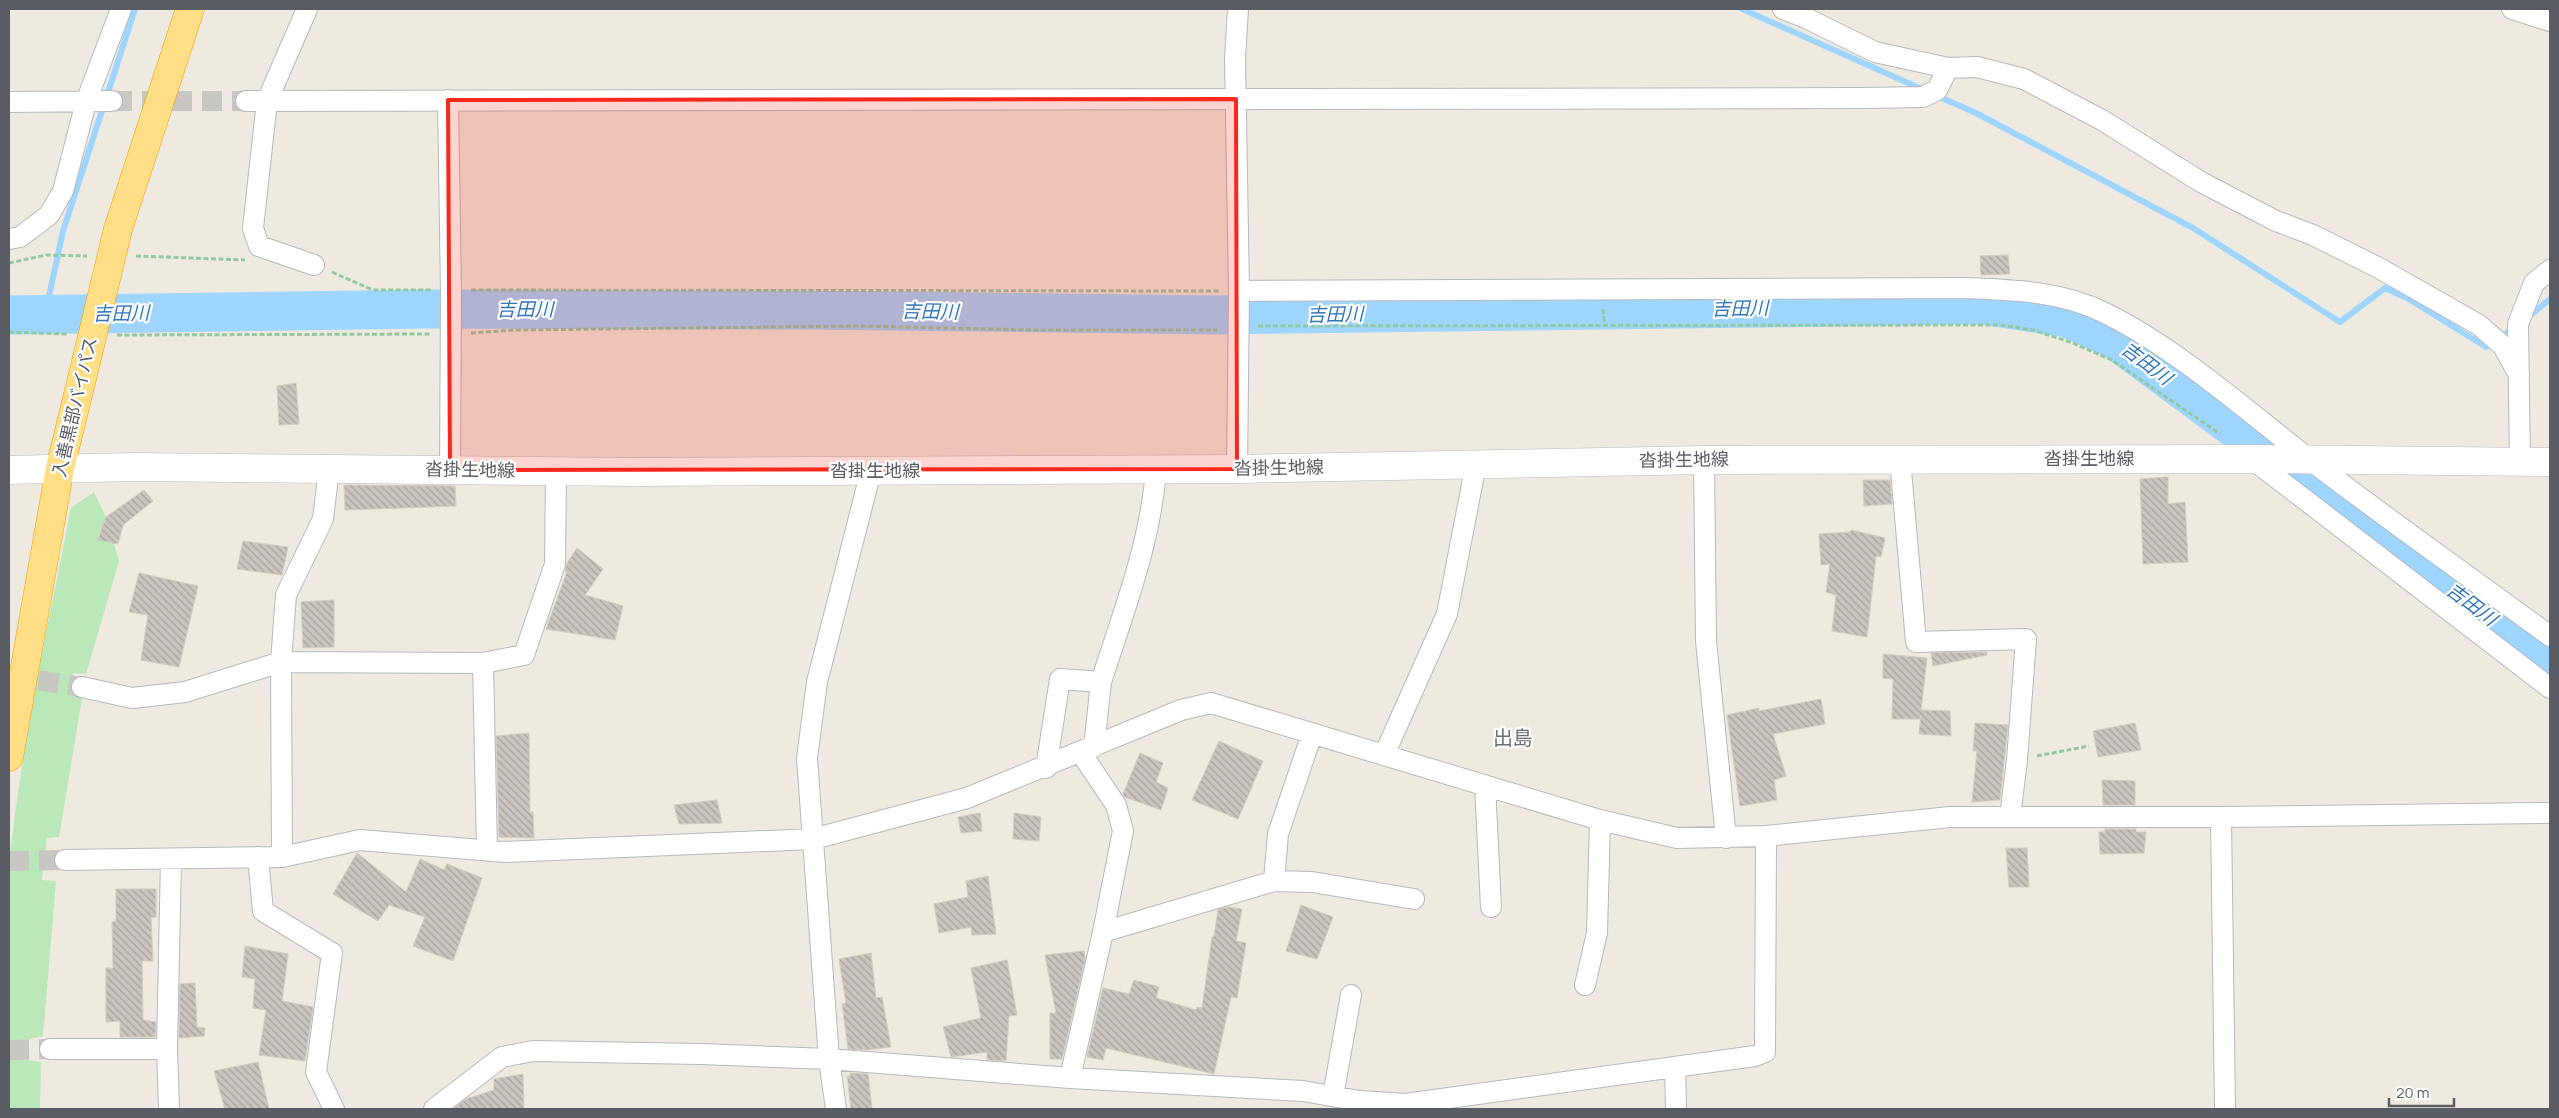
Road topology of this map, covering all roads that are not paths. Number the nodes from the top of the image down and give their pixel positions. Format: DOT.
graph roads {
  1 [pos="121,9"];
  2 [pos="190,9"];
  3 [pos="307,9"];
  4 [pos="1238,9"];
  5 [pos="1783,9"];
  6 [pos="2512,9"];
  7 [pos="2550,21"];
  8 [pos="1948,68"];
  9 [pos="1236,99"];
  10 [pos="246,100"];
  11 [pos="267,100"];
  12 [pos="448,100"];
  13 [pos="9,102"];
  14 [pos="86,102"];
  15 [pos="112,102"];
  16 [pos="9,239"];
  17 [pos="314,264"];
  18 [pos="2550,270"];
  19 [pos="1239,292"];
  20 [pos="2519,375"];
  21 [pos="1900,459"];
  22 [pos="2253,459"];
  23 [pos="1704,460"];
  24 [pos="2310,460"];
  25 [pos="2520,462"];
  26 [pos="2550,462"];
  27 [pos="1476,464"];
  28 [pos="60,468"];
  29 [pos="329,469"];
  30 [pos="1156,469"];
  31 [pos="1237,469"];
  32 [pos="9,470"];
  33 [pos="450,470"];
  34 [pos="556,471"];
  35 [pos="871,471"];
  36 [pos="2550,636"];
  37 [pos="281,662"];
  38 [pos="483,663"];
  39 [pos="1101,682"];
  40 [pos="82,687"];
  41 [pos="2550,688"];
  42 [pos="1312,734"];
  43 [pos="1087,750"];
  44 [pos="1384,755"];
  45 [pos="9,756"];
  46 [pos="1046,768"];
  47 [pos="1485,785"];
  48 [pos="2550,813"];
  49 [pos="2010,817"];
  50 [pos="2222,817"];
  51 [pos="1600,820"];
  52 [pos="1766,836"];
  53 [pos="1726,838"];
  54 [pos="813,839"];
  55 [pos="487,850"];
  56 [pos="258,857"];
  57 [pos="282,857"];
  58 [pos="65,860"];
  59 [pos="171,860"];
  60 [pos="1274,881"];
  61 [pos="1414,899"];
  62 [pos="1491,907"];
  63 [pos="1104,932"];
  64 [pos="1585,985"];
  65 [pos="1351,995"];
  66 [pos="50,1049"];
  67 [pos="167,1049"];
  68 [pos="829,1059"];
  69 [pos="1675,1067"];
  70 [pos="1070,1078"];
  71 [pos="1333,1096"];
  72 [pos="169,1109"];
  73 [pos="334,1109"];
  74 [pos="434,1109"];
  75 [pos="836,1109"];
  76 [pos="1676,1109"];
  77 [pos="2224,1109"];
  1 -- 14 [label="street"];
  2 -- 28 [label="highway, 入善黒部バイパス, bridge"];
  3 -- 11 [label="street"];
  4 -- 9 [label="street"];
  5 -- 8 [label="street"];
  6 -- 7 [label="street"];
  8 -- 9 [label="street"];
  8 -- 20 [label="street"];
  9 -- 12 [label="street"];
  9 -- 19 [label="street"];
  10 -- 11 [label="street"];
  11 -- 12 [label="street"];
  11 -- 17 [label="street"];
  12 -- 33 [label="street"];
  13 -- 14 [label="street"];
  14 -- 15 [label="street"];
  14 -- 16 [label="street"];
  18 -- 20 [label="street"];
  19 -- 24 [label="street"];
  19 -- 31 [label="street"];
  20 -- 25 [label="street"];
  21 -- 22 [label="main road, 沓掛生地線"];
  21 -- 23 [label="main road, 沓掛生地線"];
  21 -- 49 [label="street"];
  22 -- 24 [label="main road, 沓掛生地線"];
  22 -- 41 [label="street"];
  23 -- 27 [label="main road, 沓掛生地線"];
  23 -- 53 [label="street"];
  24 -- 25 [label="main road, 沓掛生地線"];
  24 -- 36 [label="street"];
  25 -- 26 [label="main road, 沓掛生地線"];
  27 -- 31 [label="main road, 沓掛生地線"];
  27 -- 44 [label="street"];
  28 -- 29 [label="main road, 沓掛生地線"];
  28 -- 32 [label="main road, 沓掛生地線"];
  28 -- 45 [label="highway, 入善黒部バイパス"];
  29 -- 33 [label="main road, 沓掛生地線"];
  29 -- 37 [label="street"];
  30 -- 31 [label="main road, 沓掛生地線"];
  30 -- 35 [label="main road, 沓掛生地線"];
  30 -- 39 [label="street"];
  33 -- 34 [label="main road, 沓掛生地線"];
  34 -- 35 [label="main road, 沓掛生地線"];
  34 -- 38 [label="street"];
  35 -- 54 [label="street"];
  37 -- 38 [label="street"];
  37 -- 40 [label="street"];
  37 -- 57 [label="street"];
  38 -- 55 [label="street"];
  39 -- 43 [label="street"];
  39 -- 46 [label="street"];
  42 -- 43 [label="street"];
  42 -- 44 [label="street"];
  42 -- 60 [label="street"];
  43 -- 46 [label="street"];
  43 -- 63 [label="street"];
  44 -- 47 [label="street"];
  46 -- 54 [label="street"];
  47 -- 51 [label="street"];
  47 -- 62 [label="street"];
  48 -- 50 [label="street"];
  49 -- 50 [label="street"];
  49 -- 52 [label="street"];
  50 -- 77 [label="street"];
  51 -- 53 [label="street"];
  51 -- 64 [label="street"];
  52 -- 53 [label="street"];
  52 -- 69 [label="street"];
  54 -- 55 [label="street"];
  54 -- 68 [label="street"];
  55 -- 57 [label="street"];
  56 -- 57 [label="street"];
  56 -- 59 [label="street"];
  56 -- 73 [label="street"];
  58 -- 59 [label="street"];
  59 -- 67 [label="street"];
  60 -- 61 [label="street"];
  60 -- 63 [label="street"];
  63 -- 70 [label="street"];
  65 -- 71 [label="street"];
  66 -- 67 [label="street"];
  67 -- 72 [label="street"];
  68 -- 70 [label="street"];
  68 -- 74 [label="street"];
  68 -- 75 [label="street"];
  69 -- 71 [label="street"];
  69 -- 76 [label="street"];
  70 -- 71 [label="street"];
}
